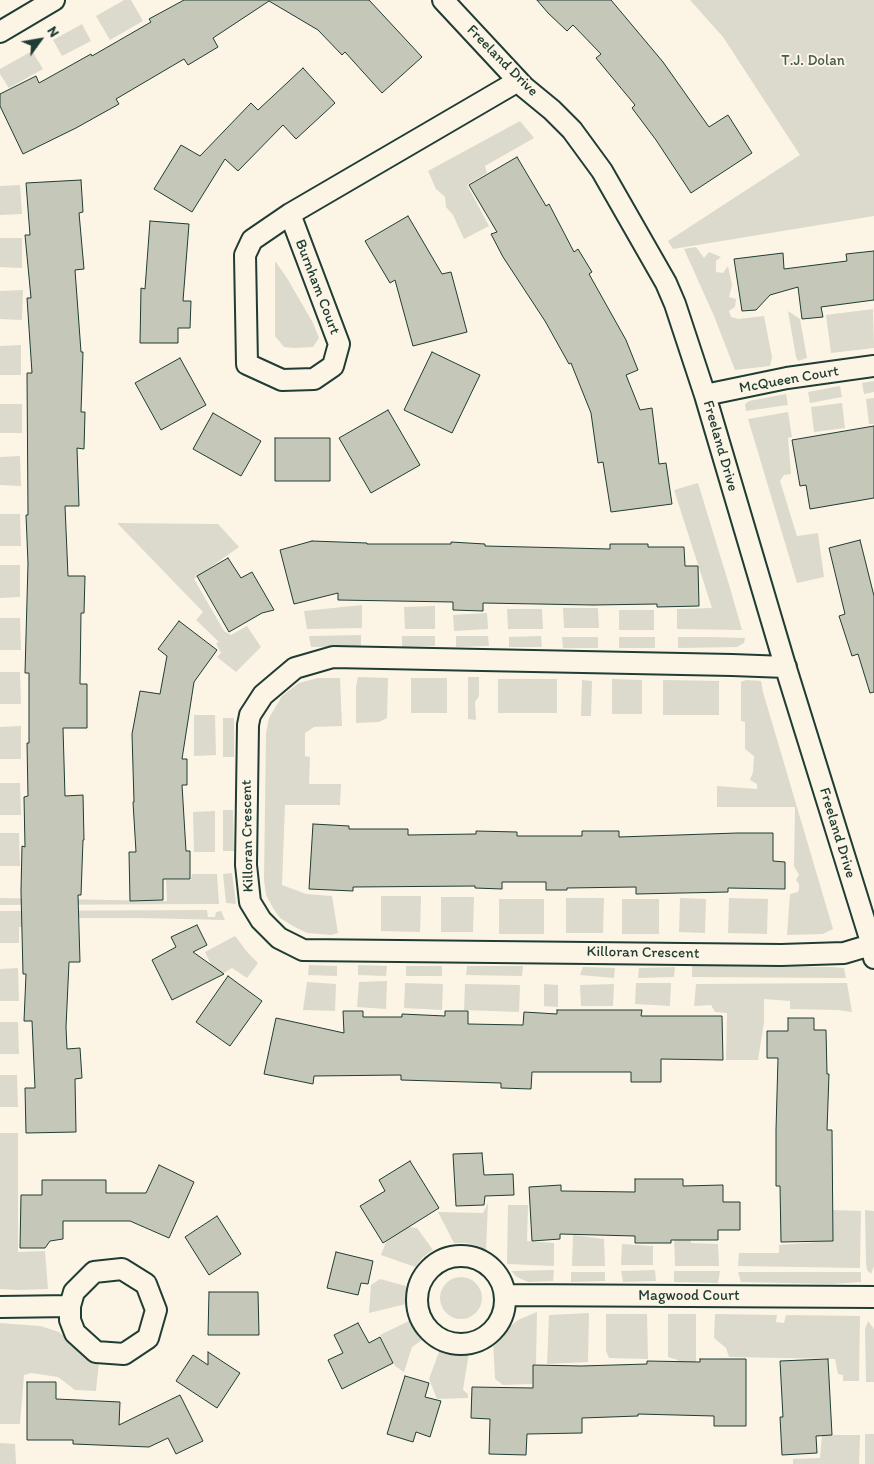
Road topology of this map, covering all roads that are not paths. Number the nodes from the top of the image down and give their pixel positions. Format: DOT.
graph roads {
  1 [pos="54,0"];
  2 [pos="443,0"];
  3 [pos="0,32"];
  4 [pos="518,81"];
  5 [pos="290,214"];
  6 [pos="874,366"];
  7 [pos="705,395"];
  8 [pos="786,667"];
  9 [pos="873,949"];
  10 [pos="505,1295"];
  11 [pos="874,1297"];
  12 [pos="70,1306"];
  13 [pos="0,1307"];
  1 -- 3 [label="street"];
  2 -- 4 [label="street, Freeland Drive"];
  4 -- 5 [label="street, Burnham Court"];
  4 -- 7 [label="street, Freeland Drive"];
  5 -- 5 [label="street, Burnham Court"];
  6 -- 7 [label="street, McQueen Court"];
  7 -- 8 [label="street, Freeland Drive"];
  8 -- 9 [label="street, Freeland Drive"];
  8 -- 9 [label="street, Killoran Crescent"];
  10 -- 10 [label="street"];
  10 -- 11 [label="street, Magwood Court"];
  12 -- 12 [label="street"];
  12 -- 13 [label="street"];
}
